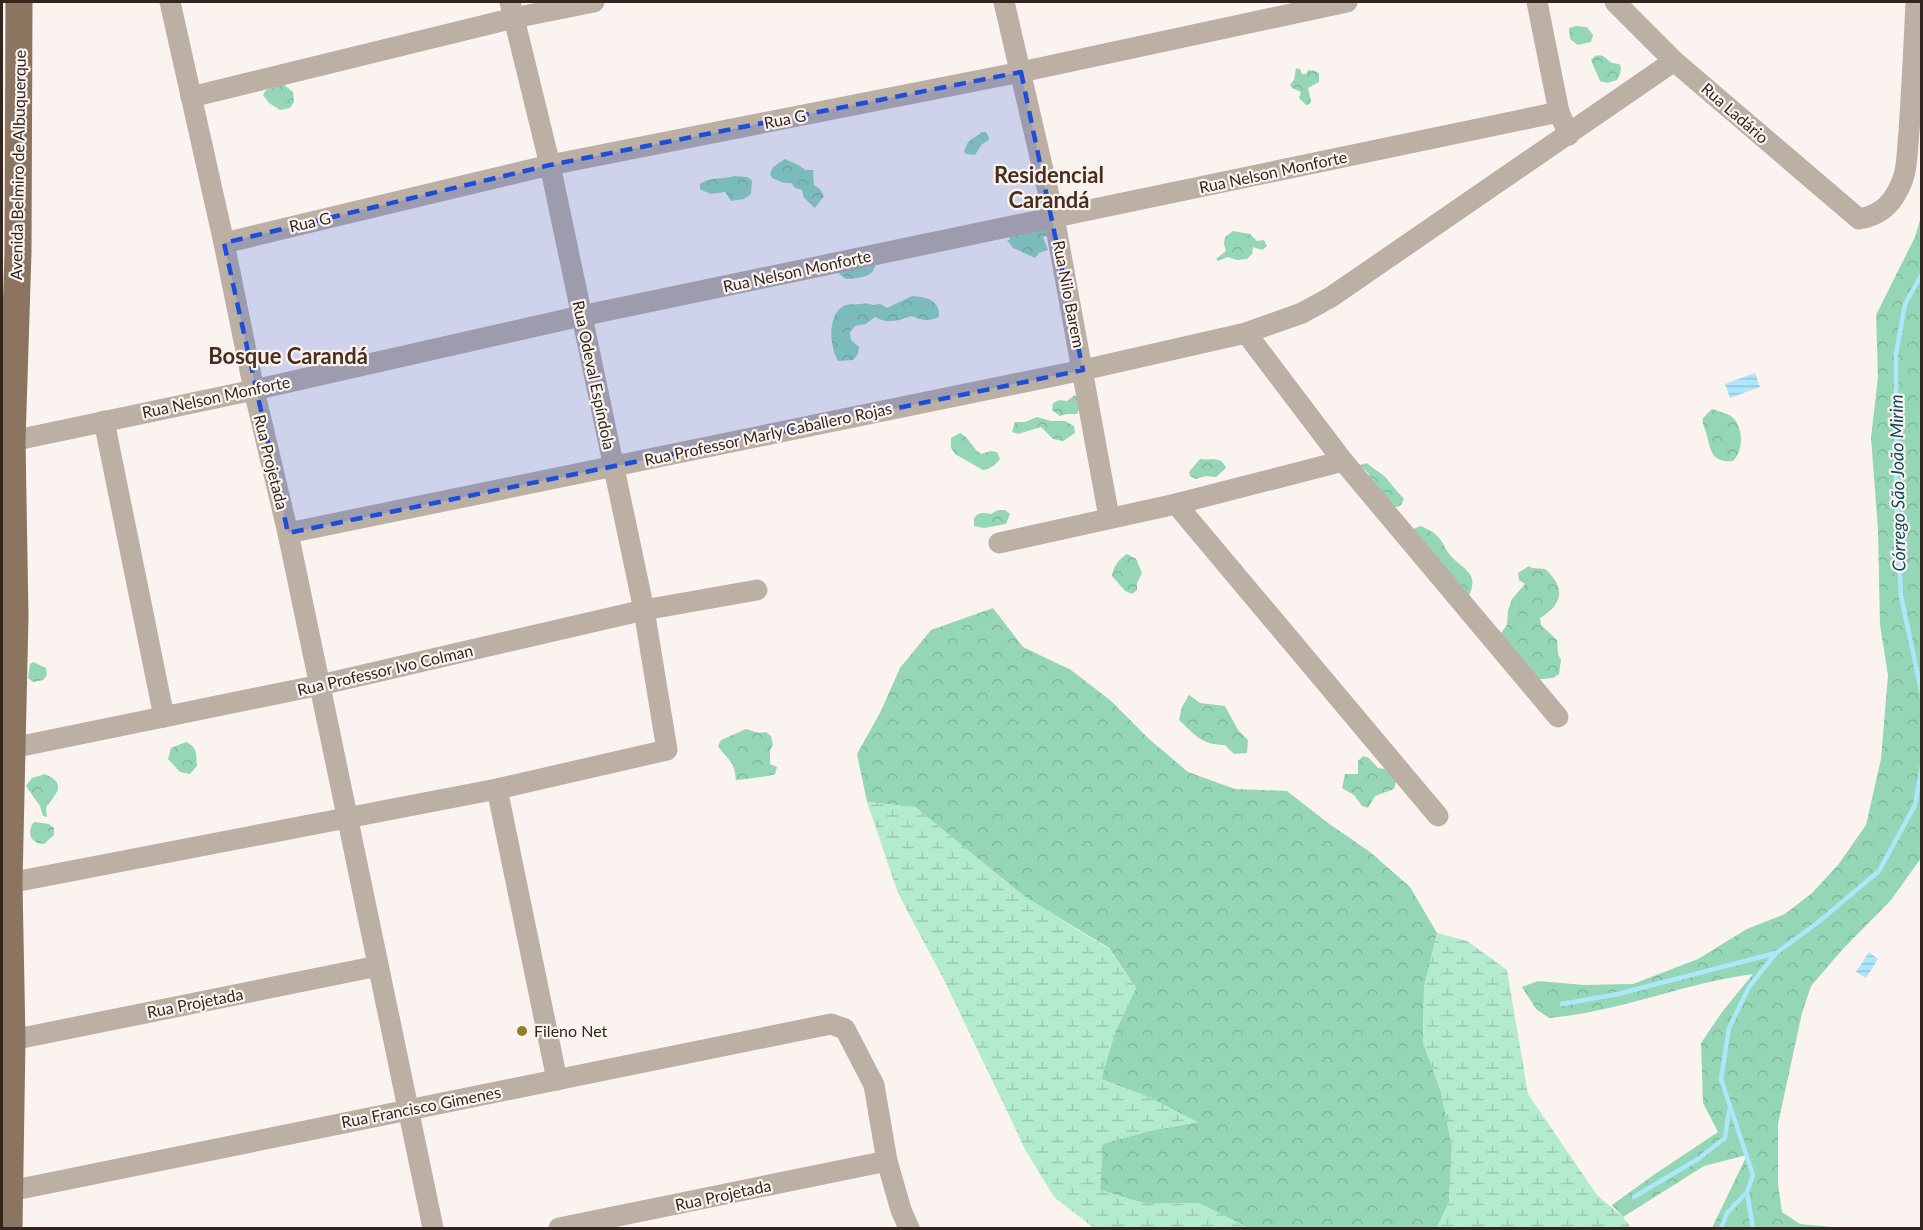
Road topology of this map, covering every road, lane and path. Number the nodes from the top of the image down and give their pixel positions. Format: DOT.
graph roads {
  1 [pos="19,2"];
  2 [pos="170,2"];
  3 [pos="594,2"];
  4 [pos="1004,2"];
  5 [pos="1347,2"];
  6 [pos="1537,2"];
  7 [pos="1615,2"];
  8 [pos="1916,2"];
  9 [pos="512,10"];
  10 [pos="1674,61"];
  11 [pos="1021,72"];
  12 [pos="191,97"];
  13 [pos="1559,112"];
  14 [pos="1569,135"];
  15 [pos="550,165"];
  16 [pos="1054,217"];
  17 [pos="224,243"];
  18 [pos="581,316"];
  19 [pos="1246,333"];
  20 [pos="1083,370"];
  21 [pos="254,390"];
  22 [pos="104,421"];
  23 [pos="12,441"];
  24 [pos="1343,461"];
  25 [pos="613,466"];
  26 [pos="1176,504"];
  27 [pos="1109,517"];
  28 [pos="288,533"];
  29 [pos="999,543"];
  30 [pos="757,590"];
  31 [pos="644,610"];
  32 [pos="8,620"];
  33 [pos="320,685"];
  34 [pos="164,717"];
  35 [pos="1558,717"];
  36 [pos="9,765"];
  37 [pos="496,789"];
  38 [pos="1438,816"];
  39 [pos="348,818"];
  40 [pos="9,883"];
  41 [pos="5,921"];
  42 [pos="378,966"];
  43 [pos="8,1055"];
  44 [pos="557,1080"];
  45 [pos="408,1110"];
  46 [pos="887,1161"];
  47 [pos="10,1191"];
  48 [pos="9,1228"];
  49 [pos="433,1228"];
  50 [pos="559,1228"];
  51 [pos="909,1228"];
  1 -- 23 [label="main road, Avenida Belmiro de Albuquerque"];
  2 -- 12 [label="street, Rua Projetada"];
  3 -- 9 [label="street"];
  4 -- 11 [label="street, Rua Nilo Barem"];
  5 -- 11 [label="street, Rua G"];
  6 -- 13 [label="street"];
  7 -- 10 [label="street, Rua Ladário"];
  8 -- 10 [label="street, Rua Ladário"];
  9 -- 12 [label="street"];
  9 -- 15 [label="street, Rua Odeval Espíndola"];
  10 -- 14 [label="street, Rua Professor Marly Caballero Rojas"];
  11 -- 15 [label="street, Rua G"];
  11 -- 16 [label="street, Rua Nilo Barem"];
  12 -- 17 [label="street, Rua Projetada"];
  13 -- 14 [label="street"];
  13 -- 16 [label="street, Rua Nelson Monforte"];
  14 -- 19 [label="street, Rua Professor Marly Caballero Rojas"];
  15 -- 17 [label="street, Rua G"];
  15 -- 18 [label="street, Rua Odeval Espíndola"];
  16 -- 18 [label="street, Rua Nelson Monforte"];
  16 -- 20 [label="street, Rua Nilo Barem"];
  17 -- 21 [label="street, Rua Projetada"];
  18 -- 21 [label="street, Rua Nelson Monforte"];
  18 -- 25 [label="street, Rua Odeval Espíndola"];
  19 -- 20 [label="street, Rua Professor Marly Caballero Rojas"];
  19 -- 24 [label="street"];
  20 -- 25 [label="street, Rua Professor Marly Caballero Rojas"];
  20 -- 27 [label="street, Rua Nilo Barem"];
  21 -- 22 [label="street, Rua Nelson Monforte"];
  21 -- 28 [label="street, Rua Projetada"];
  22 -- 23 [label="street, Rua Nelson Monforte"];
  22 -- 34 [label="street"];
  23 -- 32 [label="main road, Avenida Belmiro de Albuquerque"];
  24 -- 26 [label="street"];
  24 -- 35 [label="street"];
  25 -- 28 [label="street, Rua Professor Marly Caballero Rojas"];
  25 -- 31 [label="street, Rua Odeval Espíndola"];
  26 -- 27 [label="street"];
  26 -- 38 [label="street"];
  27 -- 29 [label="street"];
  28 -- 33 [label="street, Rua Projetada"];
  30 -- 31 [label="street, Rua Professor Ivo Colman"];
  31 -- 33 [label="street, Rua Professor Ivo Colman"];
  31 -- 37 [label="street, Rua Odeval Espíndola"];
  32 -- 36 [label="main road, Avenida Belmiro de Albuquerque"];
  33 -- 34 [label="street, Rua Professor Ivo Colman"];
  33 -- 39 [label="street, Rua Projetada"];
  34 -- 36 [label="street, Rua Professor Ivo Colman"];
  36 -- 40 [label="main road, Avenida Belmiro de Albuquerque"];
  37 -- 39 [label="street"];
  37 -- 44 [label="street"];
  39 -- 40 [label="street"];
  39 -- 42 [label="street, Rua Projetada"];
  40 -- 41 [label="main road, Avenida Belmiro de Albuquerque"];
  41 -- 43 [label="main road, Avenida Belmiro de Albuquerque"];
  42 -- 43 [label="street, Rua Projetada"];
  42 -- 45 [label="street, Rua Projetada"];
  43 -- 47 [label="main road, Avenida Belmiro de Albuquerque"];
  44 -- 45 [label="street, Rua Francisco Gimenes"];
  44 -- 46 [label="street, Rua Francisco Gimenes"];
  45 -- 47 [label="street, Rua Francisco Gimenes"];
  45 -- 49 [label="street, Rua Projetada"];
  46 -- 50 [label="street, Rua Projetada"];
  46 -- 51 [label="street"];
  47 -- 48 [label="main road, Avenida Belmiro de Albuquerque"];
}
